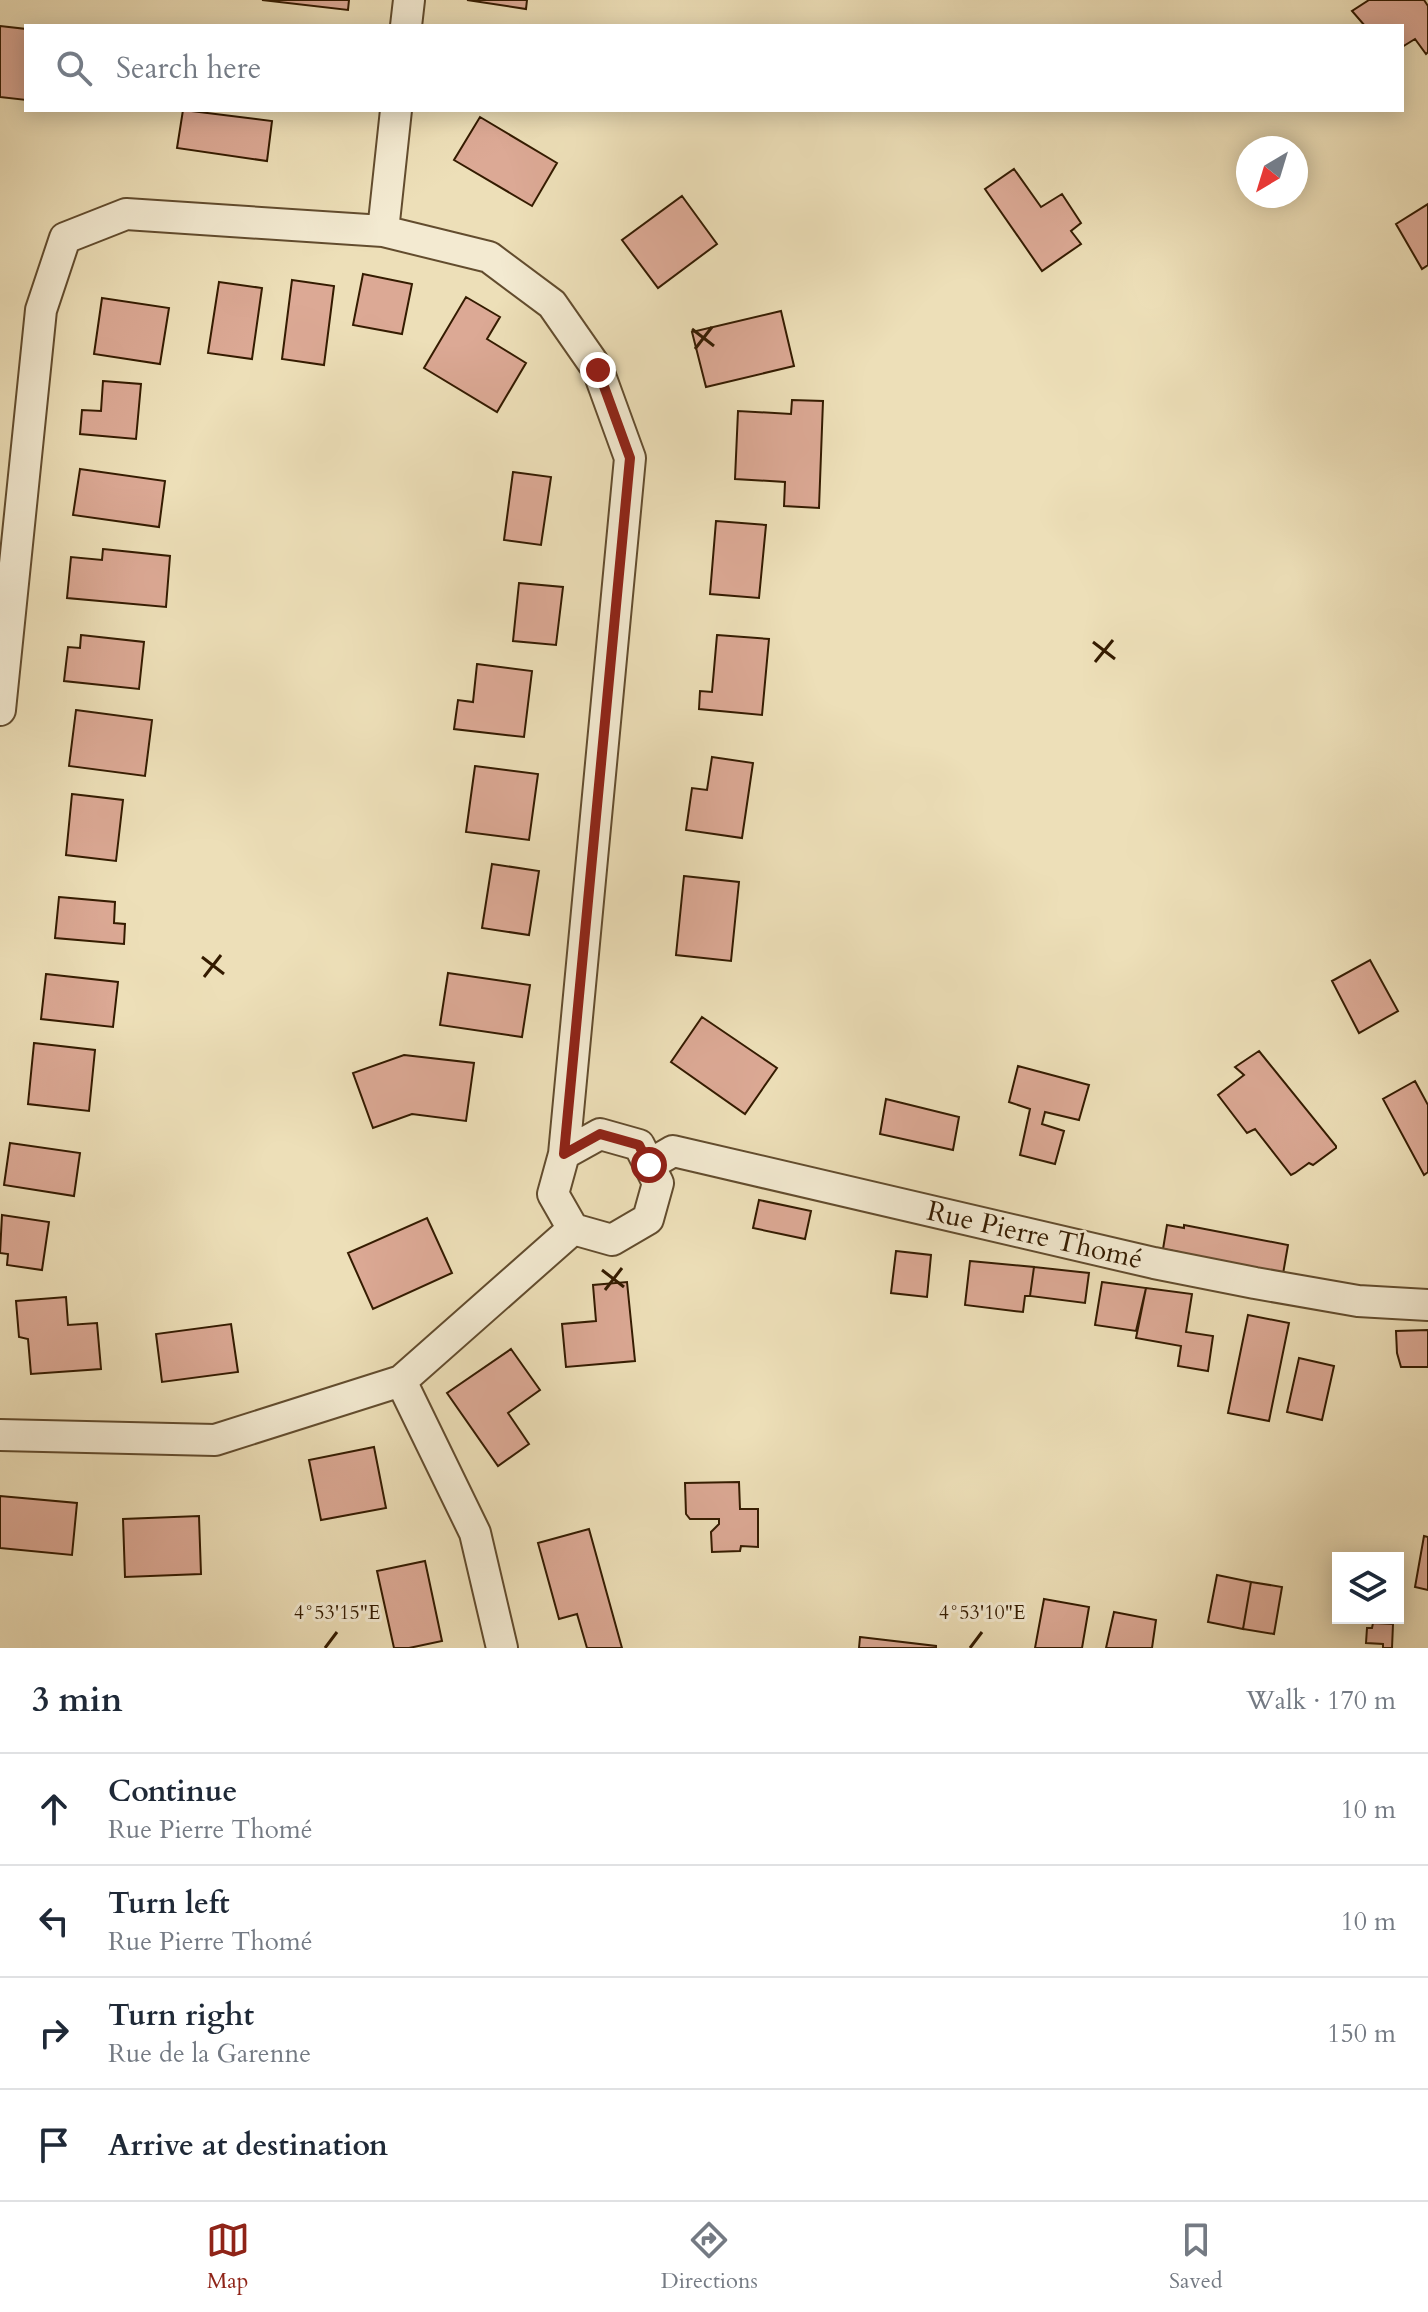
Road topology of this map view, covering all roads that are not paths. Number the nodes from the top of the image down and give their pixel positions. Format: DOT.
graph roads {
  1 [pos="409,0"];
  2 [pos="406,24"];
  3 [pos="396,112"];
  4 [pos="383,231"];
  5 [pos="0,710"];
  6 [pos="564,1154"];
  7 [pos="649,1165"];
  8 [pos="573,1229"];
  9 [pos="1428,1305"];
  10 [pos="401,1381"];
  11 [pos="0,1435"];
  12 [pos="502,1648"];
  1 -- 2 [label="street"];
  3 -- 4 [label="street"];
  4 -- 5 [label="street"];
  4 -- 6 [label="street"];
  6 -- 7 [label="street"];
  6 -- 8 [label="street"];
  7 -- 8 [label="street"];
  7 -- 9 [label="street, Rue Pierre Thomé"];
  8 -- 10 [label="street"];
  10 -- 11 [label="street"];
  10 -- 12 [label="street"];
}
